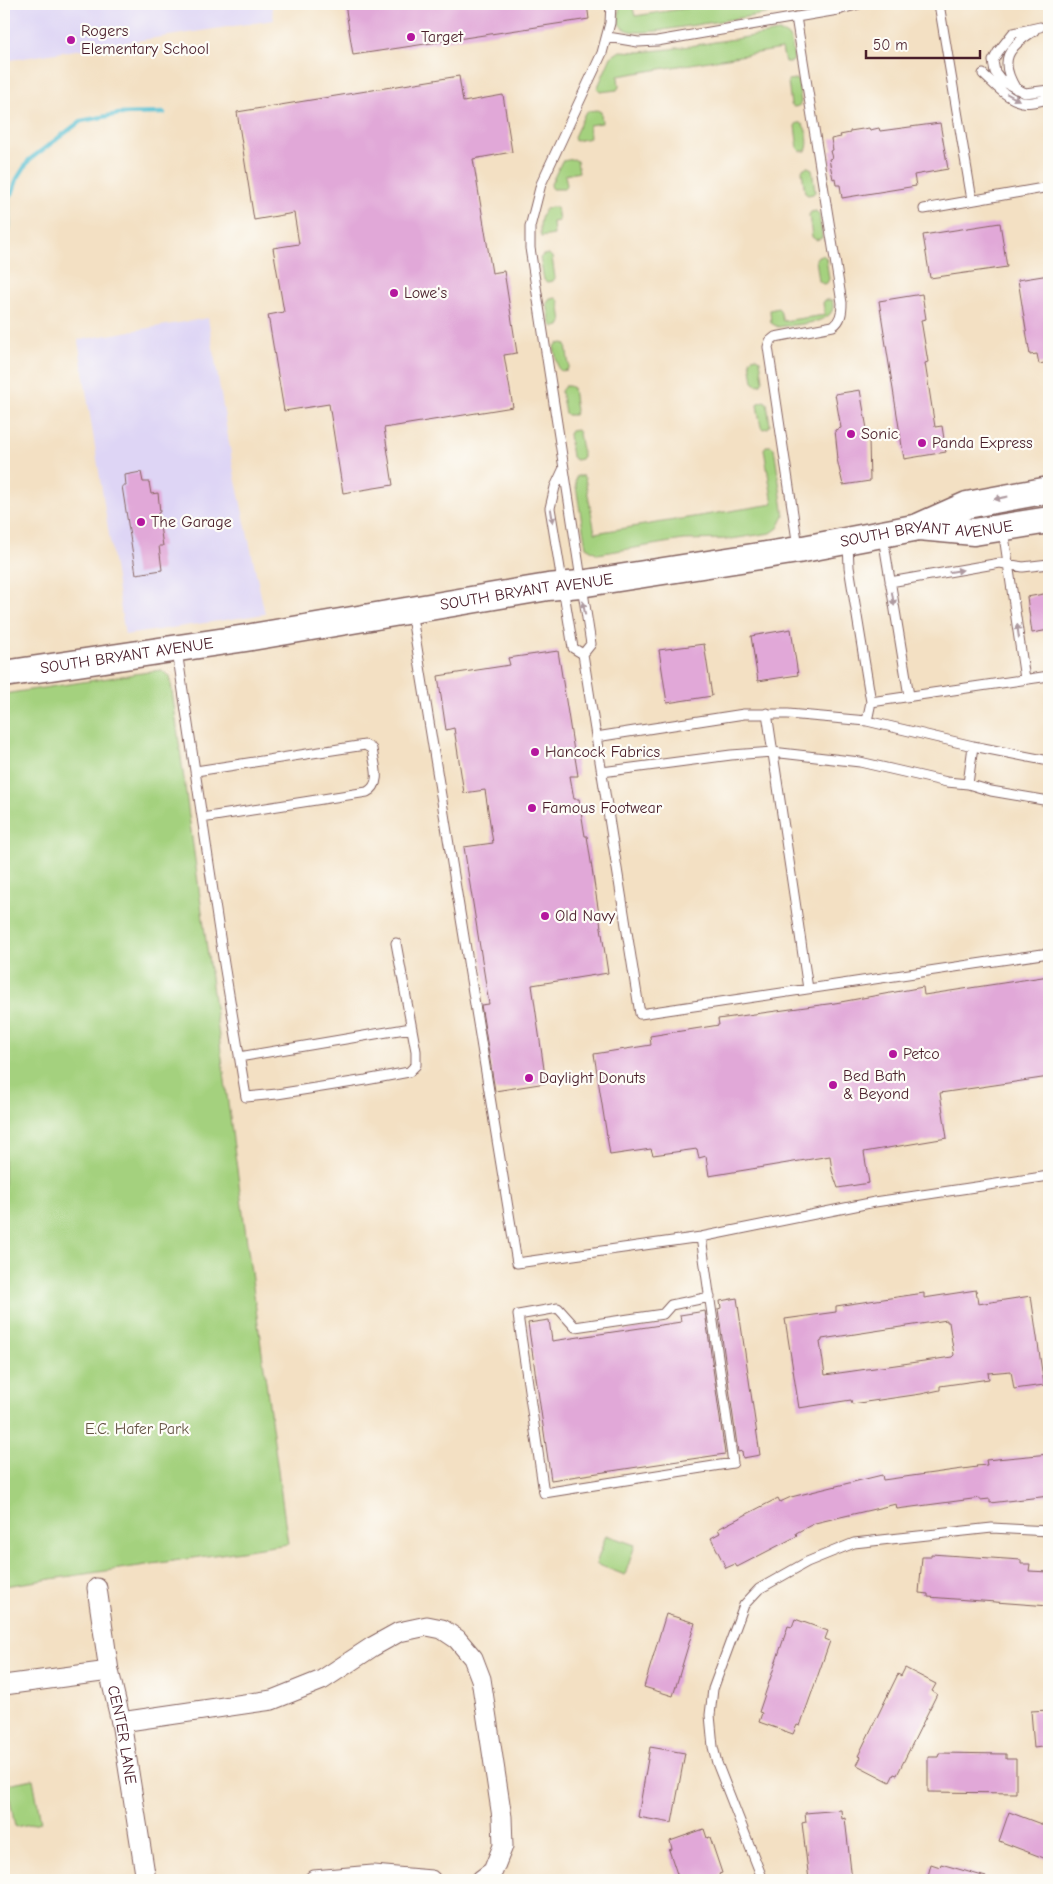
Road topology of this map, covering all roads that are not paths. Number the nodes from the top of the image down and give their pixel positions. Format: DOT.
graph roads {
  1 [pos="611,4"];
  2 [pos="860,4"];
  3 [pos="939,4"];
  4 [pos="796,17"];
  5 [pos="608,37"];
  6 [pos="983,74"];
  7 [pos="1017,90"];
  8 [pos="1049,90"];
  9 [pos="1049,99"];
  10 [pos="1049,187"];
  11 [pos="972,200"];
  12 [pos="924,208"];
  13 [pos="563,470"];
  14 [pos="1049,490"];
  15 [pos="1049,520"];
  16 [pos="919,526"];
  17 [pos="1003,528"];
  18 [pos="882,534"];
  19 [pos="848,541"];
  20 [pos="798,550"];
  21 [pos="1008,564"];
  22 [pos="1049,564"];
  23 [pos="890,582"];
  24 [pos="572,585"];
  25 [pos="410,610"];
  26 [pos="176,648"];
  27 [pos="583,654"];
  28 [pos="4,674"];
  29 [pos="1049,676"];
  30 [pos="1025,679"];
  31 [pos="908,696"];
  32 [pos="871,702"];
  33 [pos="767,714"];
  34 [pos="867,721"];
  35 [pos="596,737"];
  36 [pos="973,746"];
  37 [pos="772,752"];
  38 [pos="1049,761"];
  39 [pos="196,771"];
  40 [pos="602,772"];
  41 [pos="968,784"];
  42 [pos="1049,801"];
  43 [pos="202,818"];
  44 [pos="396,942"];
  45 [pos="1049,953"];
  46 [pos="808,989"];
  47 [pos="412,1028"];
  48 [pos="239,1057"];
  49 [pos="1049,1176"];
  50 [pos="702,1236"];
  51 [pos="710,1297"];
  52 [pos="1049,1531"];
  53 [pos="97,1588"];
  54 [pos="109,1671"];
  55 [pos="4,1686"];
  56 [pos="121,1722"];
  57 [pos="146,1880"];
  58 [pos="314,1880"];
  59 [pos="431,1880"];
  60 [pos="481,1880"];
  61 [pos="763,1880"];
  1 -- 5 [label="lane"];
  2 -- 4 [label="lane"];
  3 -- 11 [label="lane"];
  4 -- 5 [label="lane"];
  4 -- 20 [label="lane"];
  5 -- 13 [label="lane"];
  6 -- 9 [label="lane, one-way"];
  7 -- 7 [label="lane"];
  7 -- 8 [label="lane"];
  10 -- 11 [label="lane"];
  11 -- 12 [label="lane"];
  13 -- 24 [label="lane"];
  13 -- 24 [label="lane, one-way"];
  14 -- 16 [label="main road, one-way"];
  15 -- 17 [label="main road, SOUTH BRYANT AVENUE"];
  16 -- 17 [label="main road, SOUTH BRYANT AVENUE"];
  16 -- 18 [label="main road, SOUTH BRYANT AVENUE"];
  17 -- 21 [label="lane"];
  18 -- 19 [label="main road, SOUTH BRYANT AVENUE"];
  18 -- 23 [label="lane"];
  19 -- 20 [label="main road, SOUTH BRYANT AVENUE"];
  19 -- 32 [label="lane"];
  20 -- 24 [label="main road, SOUTH BRYANT AVENUE"];
  21 -- 22 [label="lane"];
  23 -- 21 [label="lane, one-way"];
  30 -- 21 [label="lane, one-way"];
  23 -- 31 [label="lane, one-way"];
  24 -- 25 [label="main road, SOUTH BRYANT AVENUE"];
  27 -- 24 [label="lane, one-way"];
  24 -- 27 [label="lane"];
  25 -- 26 [label="main road, SOUTH BRYANT AVENUE"];
  25 -- 50 [label="lane"];
  26 -- 28 [label="main road, SOUTH BRYANT AVENUE"];
  26 -- 39 [label="lane"];
  27 -- 35 [label="lane"];
  29 -- 30 [label="lane"];
  30 -- 31 [label="lane"];
  31 -- 32 [label="lane"];
  32 -- 34 [label="lane"];
  33 -- 34 [label="lane"];
  33 -- 35 [label="lane"];
  33 -- 37 [label="lane"];
  34 -- 36 [label="lane"];
  35 -- 40 [label="lane"];
  36 -- 38 [label="lane"];
  36 -- 41 [label="lane"];
  37 -- 40 [label="lane"];
  37 -- 41 [label="lane"];
  37 -- 46 [label="lane"];
  39 -- 43 [label="lane"];
  39 -- 43 [label="lane"];
  40 -- 46 [label="lane"];
  41 -- 42 [label="lane"];
  43 -- 48 [label="lane"];
  44 -- 47 [label="lane"];
  45 -- 46 [label="lane"];
  47 -- 48 [label="lane"];
  47 -- 48 [label="lane"];
  49 -- 50 [label="lane"];
  50 -- 51 [label="lane"];
  51 -- 51 [label="lane"];
  52 -- 61 [label="lane"];
  53 -- 54 [label="street, CENTER LANE"];
  54 -- 55 [label="street"];
  54 -- 56 [label="street, CENTER LANE"];
  56 -- 57 [label="street, CENTER LANE"];
  56 -- 60 [label="street"];
  58 -- 59 [label="street"];
}
